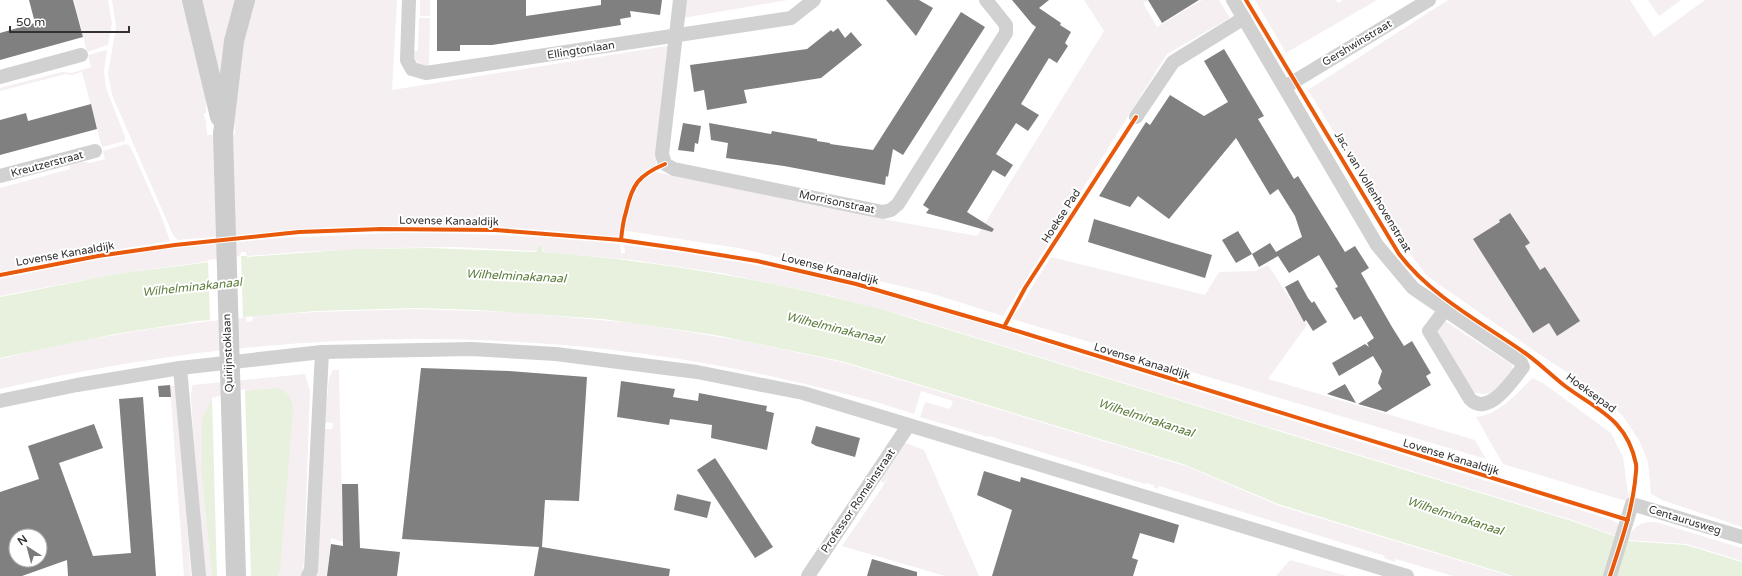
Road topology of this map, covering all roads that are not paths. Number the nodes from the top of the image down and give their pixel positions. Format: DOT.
graph roads {
  1 [pos="192,0"];
  2 [pos="245,0"];
  3 [pos="409,0"];
  4 [pos="680,0"];
  5 [pos="814,0"];
  6 [pos="986,0"];
  7 [pos="1233,0"];
  8 [pos="1429,0"];
  9 [pos="1244,18"];
  10 [pos="675,36"];
  11 [pos="81,55"];
  12 [pos="0,77"];
  13 [pos="1284,87"];
  14 [pos="1136,117"];
  15 [pos="223,132"];
  16 [pos="95,151"];
  17 [pos="0,176"];
  18 [pos="1445,310"];
  19 [pos="322,352"];
  20 [pos="180,368"];
  21 [pos="0,401"];
  22 [pos="908,426"];
  23 [pos="1742,537"];
  24 [pos="199,576"];
  25 [pos="236,576"];
  26 [pos="308,576"];
  27 [pos="808,576"];
  28 [pos="1407,576"];
  29 [pos="1610,576"];
  1 -- 15 [label="street, Quirijnstoklaan"];
  2 -- 15 [label="street, Quirijnstoklaan"];
  3 -- 10 [label="street, Ellingtonlaan"];
  4 -- 10 [label="street"];
  5 -- 10 [label="street, Ellingtonlaan"];
  6 -- 10 [label="street, Morrisonstraat"];
  7 -- 9 [label="street, Jac. van Vollenhovenstraat"];
  8 -- 13 [label="street, Gershwinstraat"];
  9 -- 13 [label="street, Jac. van Vollenhovenstraat"];
  9 -- 14 [label="street"];
  11 -- 12 [label="street"];
  13 -- 18 [label="street, Jac. van Vollenhovenstraat"];
  15 -- 25 [label="street, Quirijnstoklaan, bridge"];
  16 -- 17 [label="street, Kreutzerstraat"];
  18 -- 18 [label="street, Jac. van Vollenhovenstraat"];
  19 -- 20 [label="street"];
  19 -- 22 [label="street"];
  19 -- 26 [label="street"];
  20 -- 21 [label="street"];
  20 -- 24 [label="street"];
  22 -- 27 [label="street, Professor Romeinstraat"];
  22 -- 28 [label="street"];
  23 -- 29 [label="street, Centaurusweg"];
}
